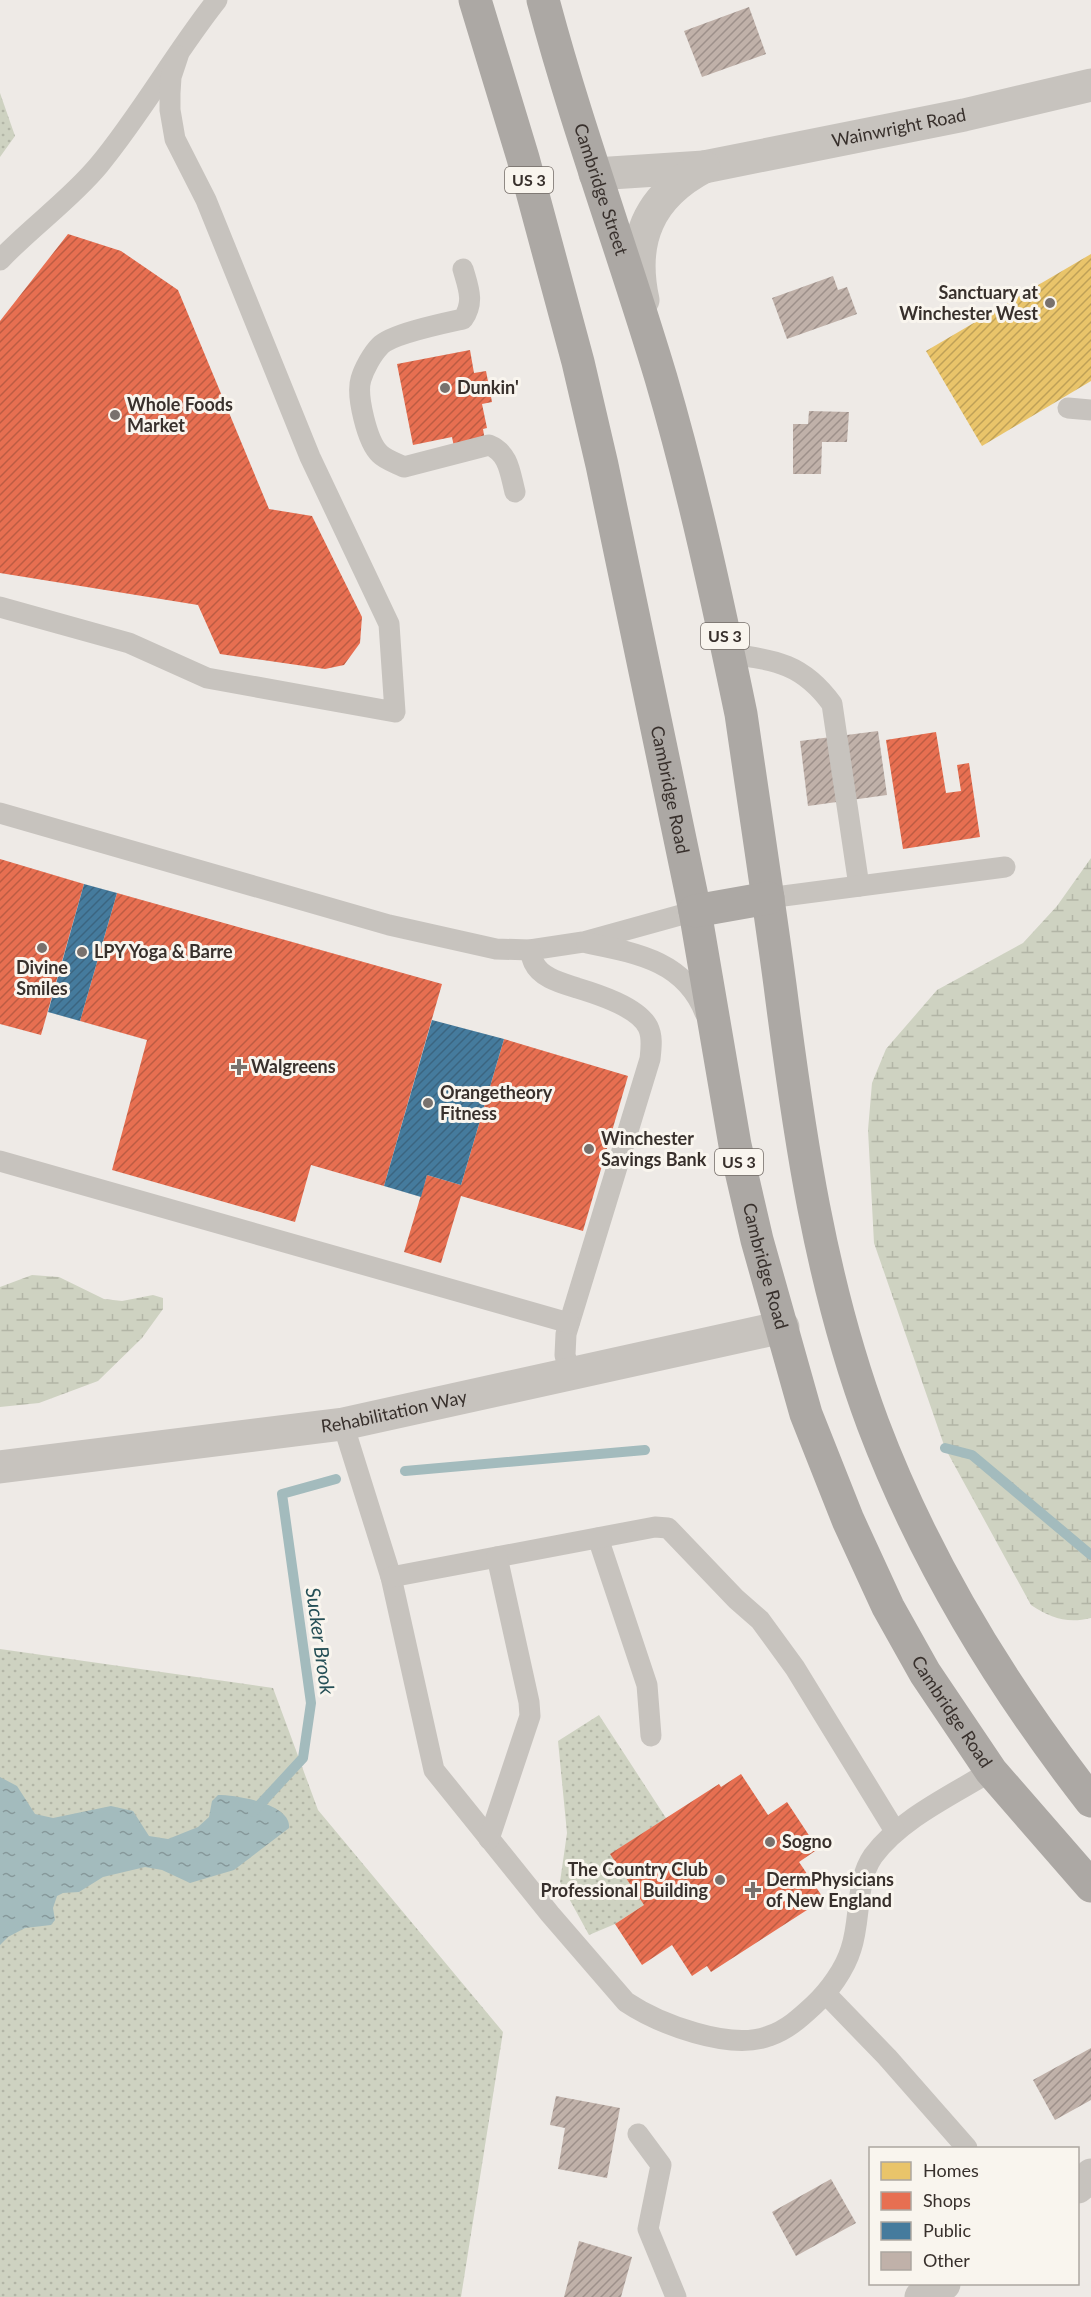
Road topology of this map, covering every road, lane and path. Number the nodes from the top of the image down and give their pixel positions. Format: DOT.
graph roads {
  1 [pos="216,0"];
  2 [pos="475,0"];
  3 [pos="543,0"];
  4 [pos="178,56"];
  5 [pos="1091,85"];
  6 [pos="704,167"];
  7 [pos="595,174"];
  8 [pos="0,260"];
  9 [pos="463,269"];
  10 [pos="661,379"];
  11 [pos="1068,408"];
  12 [pos="1091,410"];
  13 [pos="515,492"];
  14 [pos="0,607"];
  15 [pos="729,654"];
  16 [pos="0,813"];
  17 [pos="1005,867"];
  18 [pos="859,886"];
  19 [pos="768,898"];
  20 [pos="695,911"];
  21 [pos="583,942"];
  22 [pos="530,950"];
  23 [pos="718,1046"];
  24 [pos="0,1161"];
  25 [pos="569,1323"];
  26 [pos="783,1327"];
  27 [pos="570,1374"];
  28 [pos="343,1424"];
  29 [pos="0,1467"];
  30 [pos="598,1538"];
  31 [pos="497,1557"];
  32 [pos="391,1577"];
  33 [pos="651,1736"];
  34 [pos="991,1771"];
  35 [pos="1091,1801"];
  36 [pos="895,1831"];
  37 [pos="489,1839"];
  38 [pos="1091,1886"];
  39 [pos="826,1994"];
  40 [pos="638,2134"];
  41 [pos="966,2147"];
  42 [pos="1091,2175"];
  43 [pos="1079,2185"];
  44 [pos="941,2285"];
  45 [pos="676,2297"];
  46 [pos="921,2297"];
  1 -- 4 [label="lane"];
  2 -- 20 [label="highway, Cambridge Road / US 3"];
  3 -- 7 [label="highway, Cambridge Street / US 3"];
  4 -- 8 [label="lane"];
  4 -- 14 [label="lane"];
  5 -- 6 [label="street, Wainwright Road"];
  6 -- 7 [label="street, Wainwright Road"];
  6 -- 10 [label="street, Wainwright Road"];
  7 -- 10 [label="highway, Cambridge Street / US 3"];
  9 -- 13 [label="lane"];
  10 -- 15 [label="highway, US 3"];
  11 -- 12 [label="lane"];
  15 -- 18 [label="lane"];
  15 -- 19 [label="highway, US 3"];
  16 -- 22 [label="lane"];
  17 -- 18 [label="lane"];
  18 -- 19 [label="lane"];
  19 -- 20 [label="highway"];
  19 -- 35 [label="highway, US 3"];
  20 -- 21 [label="lane"];
  20 -- 23 [label="highway, Cambridge Road / US 3"];
  21 -- 22 [label="lane"];
  21 -- 23 [label="lane"];
  22 -- 25 [label="lane"];
  23 -- 26 [label="highway, Cambridge Road / US 3"];
  24 -- 25 [label="lane"];
  25 -- 27 [label="lane"];
  26 -- 27 [label="street, Rehabilitation Way"];
  26 -- 34 [label="highway, Cambridge Road / US 3"];
  27 -- 28 [label="street, Rehabilitation Way"];
  28 -- 29 [label="street, Rehabilitation Way"];
  28 -- 32 [label="lane"];
  30 -- 31 [label="lane"];
  30 -- 33 [label="lane"];
  30 -- 36 [label="lane"];
  31 -- 32 [label="lane"];
  31 -- 37 [label="lane"];
  32 -- 37 [label="lane"];
  34 -- 36 [label="lane"];
  34 -- 38 [label="highway, Cambridge Road / US 3"];
  36 -- 39 [label="lane"];
  37 -- 39 [label="lane"];
  39 -- 41 [label="lane"];
  40 -- 45 [label="lane"];
  42 -- 43 [label="street"];
  44 -- 46 [label="street"];
}
